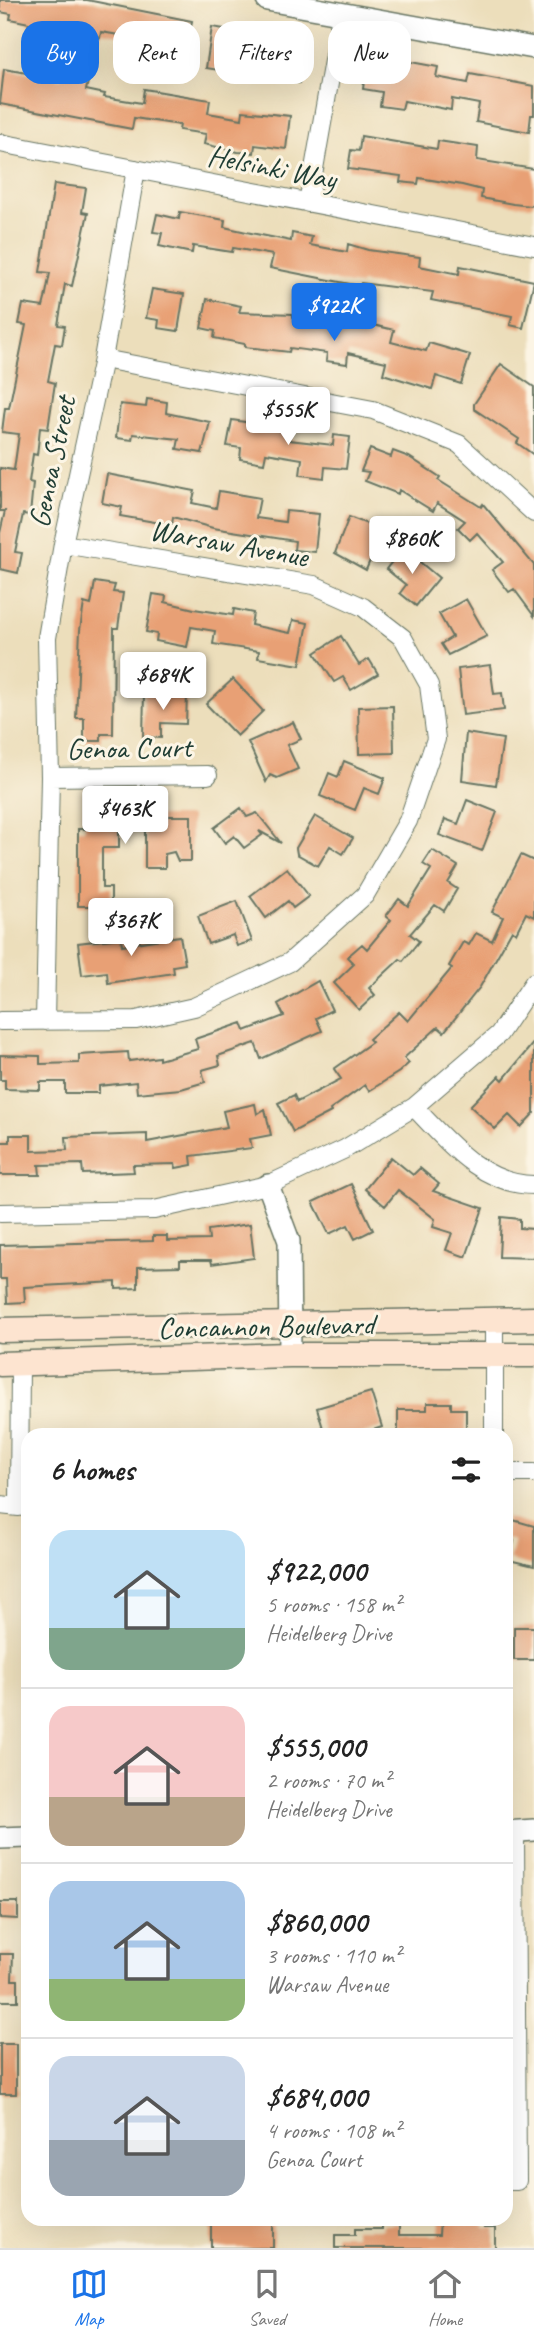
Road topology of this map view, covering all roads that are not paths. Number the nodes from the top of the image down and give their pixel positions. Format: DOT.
graph roads {
  1 [pos="267,0"];
  2 [pos="341,15"];
  3 [pos="534,48"];
  4 [pos="0,143"];
  5 [pos="136,169"];
  6 [pos="308,203"];
  7 [pos="534,246"];
  8 [pos="103,359"];
  9 [pos="534,513"];
  10 [pos="63,544"];
  11 [pos="208,775"];
  12 [pos="50,777"];
  13 [pos="534,982"];
  14 [pos="0,1021"];
  15 [pos="45,1021"];
  16 [pos="414,1107"];
  17 [pos="268,1185"];
  18 [pos="534,1185"];
  19 [pos="0,1213"];
  20 [pos="534,1319"];
  21 [pos="494,1320"];
  22 [pos="290,1323"];
  23 [pos="0,1330"];
  24 [pos="534,1354"];
  25 [pos="290,1355"];
  26 [pos="494,1356"];
  27 [pos="10,1364"];
  28 [pos="494,1428"];
  29 [pos="513,1473"];
  30 [pos="534,1473"];
  31 [pos="0,1506"];
  32 [pos="518,1831"];
  33 [pos="21,1837"];
  34 [pos="0,1838"];
  35 [pos="513,2123"];
  1 -- 2 [label="street"];
  2 -- 3 [label="street"];
  2 -- 6 [label="street"];
  4 -- 5 [label="street, Helsinki Way"];
  5 -- 6 [label="street, Helsinki Way"];
  5 -- 8 [label="street, Genoa Street"];
  6 -- 7 [label="street, Helsinki Way"];
  8 -- 9 [label="street"];
  8 -- 10 [label="street, Genoa Street"];
  10 -- 12 [label="street, Genoa Street"];
  10 -- 15 [label="street, Warsaw Avenue"];
  11 -- 12 [label="street, Genoa Court"];
  12 -- 15 [label="street, Genoa Street"];
  13 -- 16 [label="street"];
  14 -- 15 [label="street, Warsaw Avenue"];
  16 -- 17 [label="street"];
  16 -- 18 [label="street"];
  17 -- 19 [label="street"];
  17 -- 22 [label="street"];
  20 -- 21 [label="main road, Concannon Boulevard"];
  21 -- 22 [label="main road, Concannon Boulevard"];
  21 -- 26 [label="street"];
  22 -- 23 [label="main road, Concannon Boulevard"];
  22 -- 25 [label="street"];
  24 -- 26 [label="main road, Concannon Boulevard"];
  25 -- 26 [label="main road, Concannon Boulevard"];
  25 -- 27 [label="main road, Concannon Boulevard"];
  26 -- 28 [label="street"];
  27 -- 31 [label="street"];
  29 -- 30 [label="street"];
  32 -- 35 [label="street"];
  33 -- 34 [label="street"];
}
